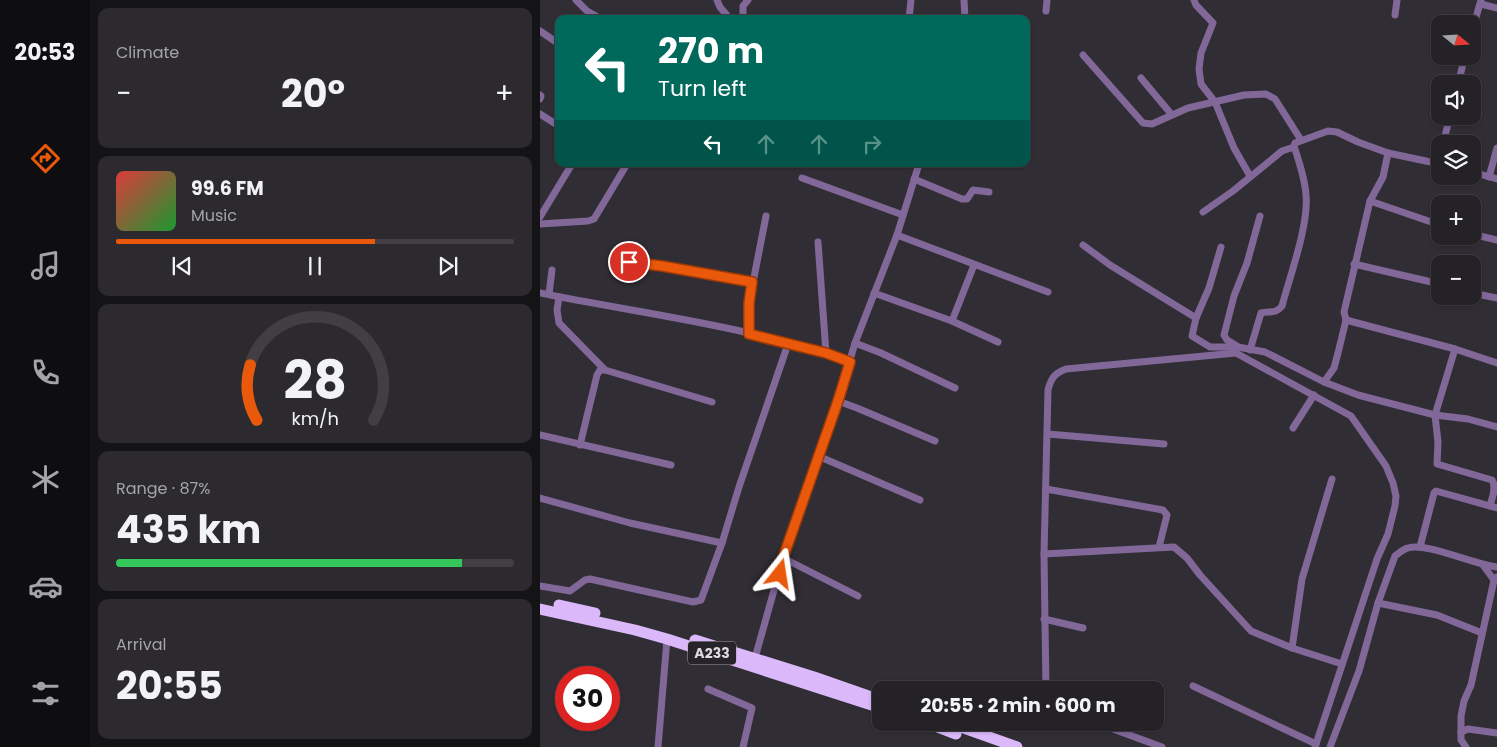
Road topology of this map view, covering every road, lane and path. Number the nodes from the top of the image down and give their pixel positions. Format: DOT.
graph roads {
  1 [pos="576,0"];
  2 [pos="717,0"];
  3 [pos="748,0"];
  4 [pos="911,0"];
  5 [pos="964,0"];
  6 [pos="1047,0"];
  7 [pos="1194,0"];
  8 [pos="1397,0"];
  9 [pos="1481,2"];
  10 [pos="1497,8"];
  11 [pos="1046,11"];
  12 [pos="594,15"];
  13 [pos="727,15"];
  14 [pos="742,15"];
  15 [pos="909,15"];
  16 [pos="965,15"];
  17 [pos="1395,15"];
  18 [pos="1477,15"];
  19 [pos="540,31"];
  20 [pos="555,41"];
  21 [pos="1083,55"];
  22 [pos="1141,78"];
  23 [pos="540,95"];
  24 [pos="540,99"];
  25 [pos="1215,102"];
  26 [pos="540,114"];
  27 [pos="1172,115"];
  28 [pos="555,123"];
  29 [pos="1301,140"];
  30 [pos="1294,147"];
  31 [pos="1497,148"];
  32 [pos="1388,153"];
  33 [pos="1431,160"];
  34 [pos="570,167"];
  35 [pos="625,167"];
  36 [pos="918,167"];
  37 [pos="1481,175"];
  38 [pos="1250,176"];
  39 [pos="1489,177"];
  40 [pos="802,178"];
  41 [pos="914,179"];
  42 [pos="1497,179"];
  43 [pos="989,192"];
  44 [pos="1370,201"];
  45 [pos="543,204"];
  46 [pos="1204,212"];
  47 [pos="903,215"];
  48 [pos="766,216"];
  49 [pos="1260,216"];
  50 [pos="540,217"];
  51 [pos="1431,222"];
  52 [pos="540,224"];
  53 [pos="897,235"];
  54 [pos="1481,236"];
  55 [pos="1497,240"];
  56 [pos="818,242"];
  57 [pos="1083,245"];
  58 [pos="1221,247"];
  59 [pos="615,260"];
  60 [pos="1354,264"];
  61 [pos="974,265"];
  62 [pos="552,270"];
  63 [pos="752,282"];
  64 [pos="1431,282"];
  65 [pos="1048,292"];
  66 [pos="540,293"];
  67 [pos="874,293"];
  68 [pos="549,294"];
  69 [pos="1481,295"];
  70 [pos="559,297"];
  71 [pos="1497,298"];
  72 [pos="1196,318"];
  73 [pos="1346,320"];
  74 [pos="952,321"];
  75 [pos="749,334"];
  76 [pos="998,342"];
  77 [pos="855,343"];
  78 [pos="788,344"];
  79 [pos="1238,347"];
  80 [pos="1454,349"];
  81 [pos="1250,350"];
  82 [pos="826,353"];
  83 [pos="850,362"];
  84 [pos="1497,363"];
  85 [pos="605,370"];
  86 [pos="1324,382"];
  87 [pos="955,388"];
  88 [pos="1314,395"];
  89 [pos="838,401"];
  90 [pos="712,402"];
  91 [pos="1435,415"];
  92 [pos="1497,427"];
  93 [pos="1294,428"];
  94 [pos="1048,434"];
  95 [pos="540,435"];
  96 [pos="935,441"];
  97 [pos="1164,444"];
  98 [pos="580,445"];
  99 [pos="818,456"];
  100 [pos="671,465"];
  101 [pos="1332,479"];
  102 [pos="1046,489"];
  103 [pos="540,498"];
  104 [pos="920,500"];
  105 [pos="1494,507"];
  106 [pos="722,543"];
  107 [pos="1159,547"];
  108 [pos="1420,547"];
  109 [pos="1044,554"];
  110 [pos="783,558"];
  111 [pos="1483,566"];
  112 [pos="1497,567"];
  113 [pos="1496,579"];
  114 [pos="540,586"];
  115 [pos="858,596"];
  116 [pos="540,601"];
  117 [pos="1378,603"];
  118 [pos="540,609"];
  119 [pos="1044,619"];
  120 [pos="1083,628"];
  121 [pos="1482,633"];
  122 [pos="667,639"];
  123 [pos="1292,648"];
  124 [pos="755,658"];
  125 [pos="1342,664"];
  126 [pos="1046,681"];
  127 [pos="1193,686"];
  128 [pos="708,689"];
  129 [pos="872,697"];
  130 [pos="872,705"];
  131 [pos="960,731"];
  132 [pos="965,731"];
  133 [pos="1118,731"];
  134 [pos="1461,732"];
  135 [pos="1497,733"];
  136 [pos="1315,746"];
  137 [pos="658,747"];
  138 [pos="743,747"];
  139 [pos="994,747"];
  140 [pos="1017,747"];
  141 [pos="1162,747"];
  142 [pos="1330,747"];
  143 [pos="1466,747"];
  1 -- 12 [label="street"];
  2 -- 13 [label="street"];
  3 -- 14 [label="street"];
  4 -- 15 [label="street"];
  5 -- 16 [label="street"];
  6 -- 11 [label="street"];
  7 -- 25 [label="street"];
  8 -- 17 [label="street"];
  9 -- 10 [label="street"];
  9 -- 18 [label="street"];
  19 -- 20 [label="street"];
  21 -- 27 [label="street"];
  22 -- 27 [label="street"];
  23 -- 24 [label="street"];
  25 -- 27 [label="street"];
  25 -- 29 [label="street"];
  25 -- 38 [label="street"];
  26 -- 28 [label="street"];
  29 -- 30 [label="street"];
  29 -- 32 [label="street"];
  30 -- 38 [label="street"];
  30 -- 81 [label="street"];
  31 -- 39 [label="street"];
  32 -- 33 [label="street"];
  32 -- 44 [label="street"];
  34 -- 45 [label="street"];
  35 -- 52 [label="street"];
  36 -- 41 [label="street"];
  37 -- 39 [label="street"];
  38 -- 46 [label="street"];
  39 -- 42 [label="street"];
  40 -- 47 [label="street"];
  41 -- 43 [label="street"];
  41 -- 47 [label="street"];
  44 -- 51 [label="street"];
  44 -- 60 [label="street"];
  45 -- 50 [label="street"];
  47 -- 53 [label="street"];
  48 -- 63 [label="street"];
  49 -- 79 [label="street"];
  53 -- 61 [label="street"];
  53 -- 67 [label="street"];
  54 -- 55 [label="street"];
  56 -- 82 [label="street"];
  57 -- 72 [label="street"];
  58 -- 72 [label="street"];
  59 -- 63 [label="street"];
  60 -- 64 [label="street"];
  60 -- 73 [label="street"];
  61 -- 65 [label="street"];
  61 -- 74 [label="street"];
  62 -- 68 [label="street"];
  63 -- 75 [label="street"];
  66 -- 68 [label="street"];
  67 -- 74 [label="street"];
  67 -- 77 [label="street"];
  68 -- 70 [label="street"];
  69 -- 71 [label="street"];
  70 -- 75 [label="street"];
  70 -- 85 [label="street"];
  72 -- 79 [label="street"];
  73 -- 80 [label="street"];
  73 -- 86 [label="street"];
  74 -- 76 [label="street"];
  75 -- 78 [label="street"];
  77 -- 83 [label="street"];
  77 -- 87 [label="street"];
  78 -- 82 [label="street"];
  78 -- 106 [label="street"];
  79 -- 81 [label="street"];
  80 -- 84 [label="street"];
  80 -- 91 [label="street"];
  81 -- 86 [label="street"];
  82 -- 83 [label="street"];
  83 -- 89 [label="street"];
  85 -- 90 [label="street"];
  85 -- 98 [label="street"];
  86 -- 91 [label="street"];
  88 -- 93 [label="street"];
  88 -- 94 [label="street"];
  88 -- 125 [label="street"];
  89 -- 96 [label="street"];
  89 -- 99 [label="street"];
  91 -- 92 [label="street"];
  91 -- 105 [label="street"];
  94 -- 97 [label="street"];
  94 -- 102 [label="street"];
  95 -- 98 [label="street"];
  98 -- 100 [label="street"];
  99 -- 104 [label="street"];
  99 -- 110 [label="street"];
  101 -- 123 [label="street"];
  102 -- 107 [label="street"];
  102 -- 109 [label="street"];
  103 -- 106 [label="street"];
  105 -- 108 [label="street"];
  106 -- 114 [label="street"];
  107 -- 109 [label="street"];
  107 -- 123 [label="street"];
  108 -- 111 [label="street"];
  108 -- 117 [label="street"];
  109 -- 119 [label="street"];
  110 -- 115 [label="street"];
  110 -- 124 [label="street"];
  111 -- 112 [label="street"];
  111 -- 113 [label="street"];
  113 -- 121 [label="street"];
  116 -- 124 [label="highway, A233"];
  117 -- 121 [label="street"];
  117 -- 142 [label="street"];
  118 -- 122 [label="highway, A233"];
  119 -- 120 [label="street"];
  119 -- 126 [label="street"];
  121 -- 134 [label="street"];
  122 -- 130 [label="highway, A233"];
  122 -- 137 [label="street"];
  123 -- 125 [label="street"];
  124 -- 129 [label="highway, A233"];
  125 -- 136 [label="street"];
  127 -- 136 [label="street"];
  128 -- 138 [label="street"];
  131 -- 139 [label="highway"];
  132 -- 140 [label="highway"];
  133 -- 141 [label="street"];
  134 -- 135 [label="street"];
  134 -- 143 [label="street"];
}
